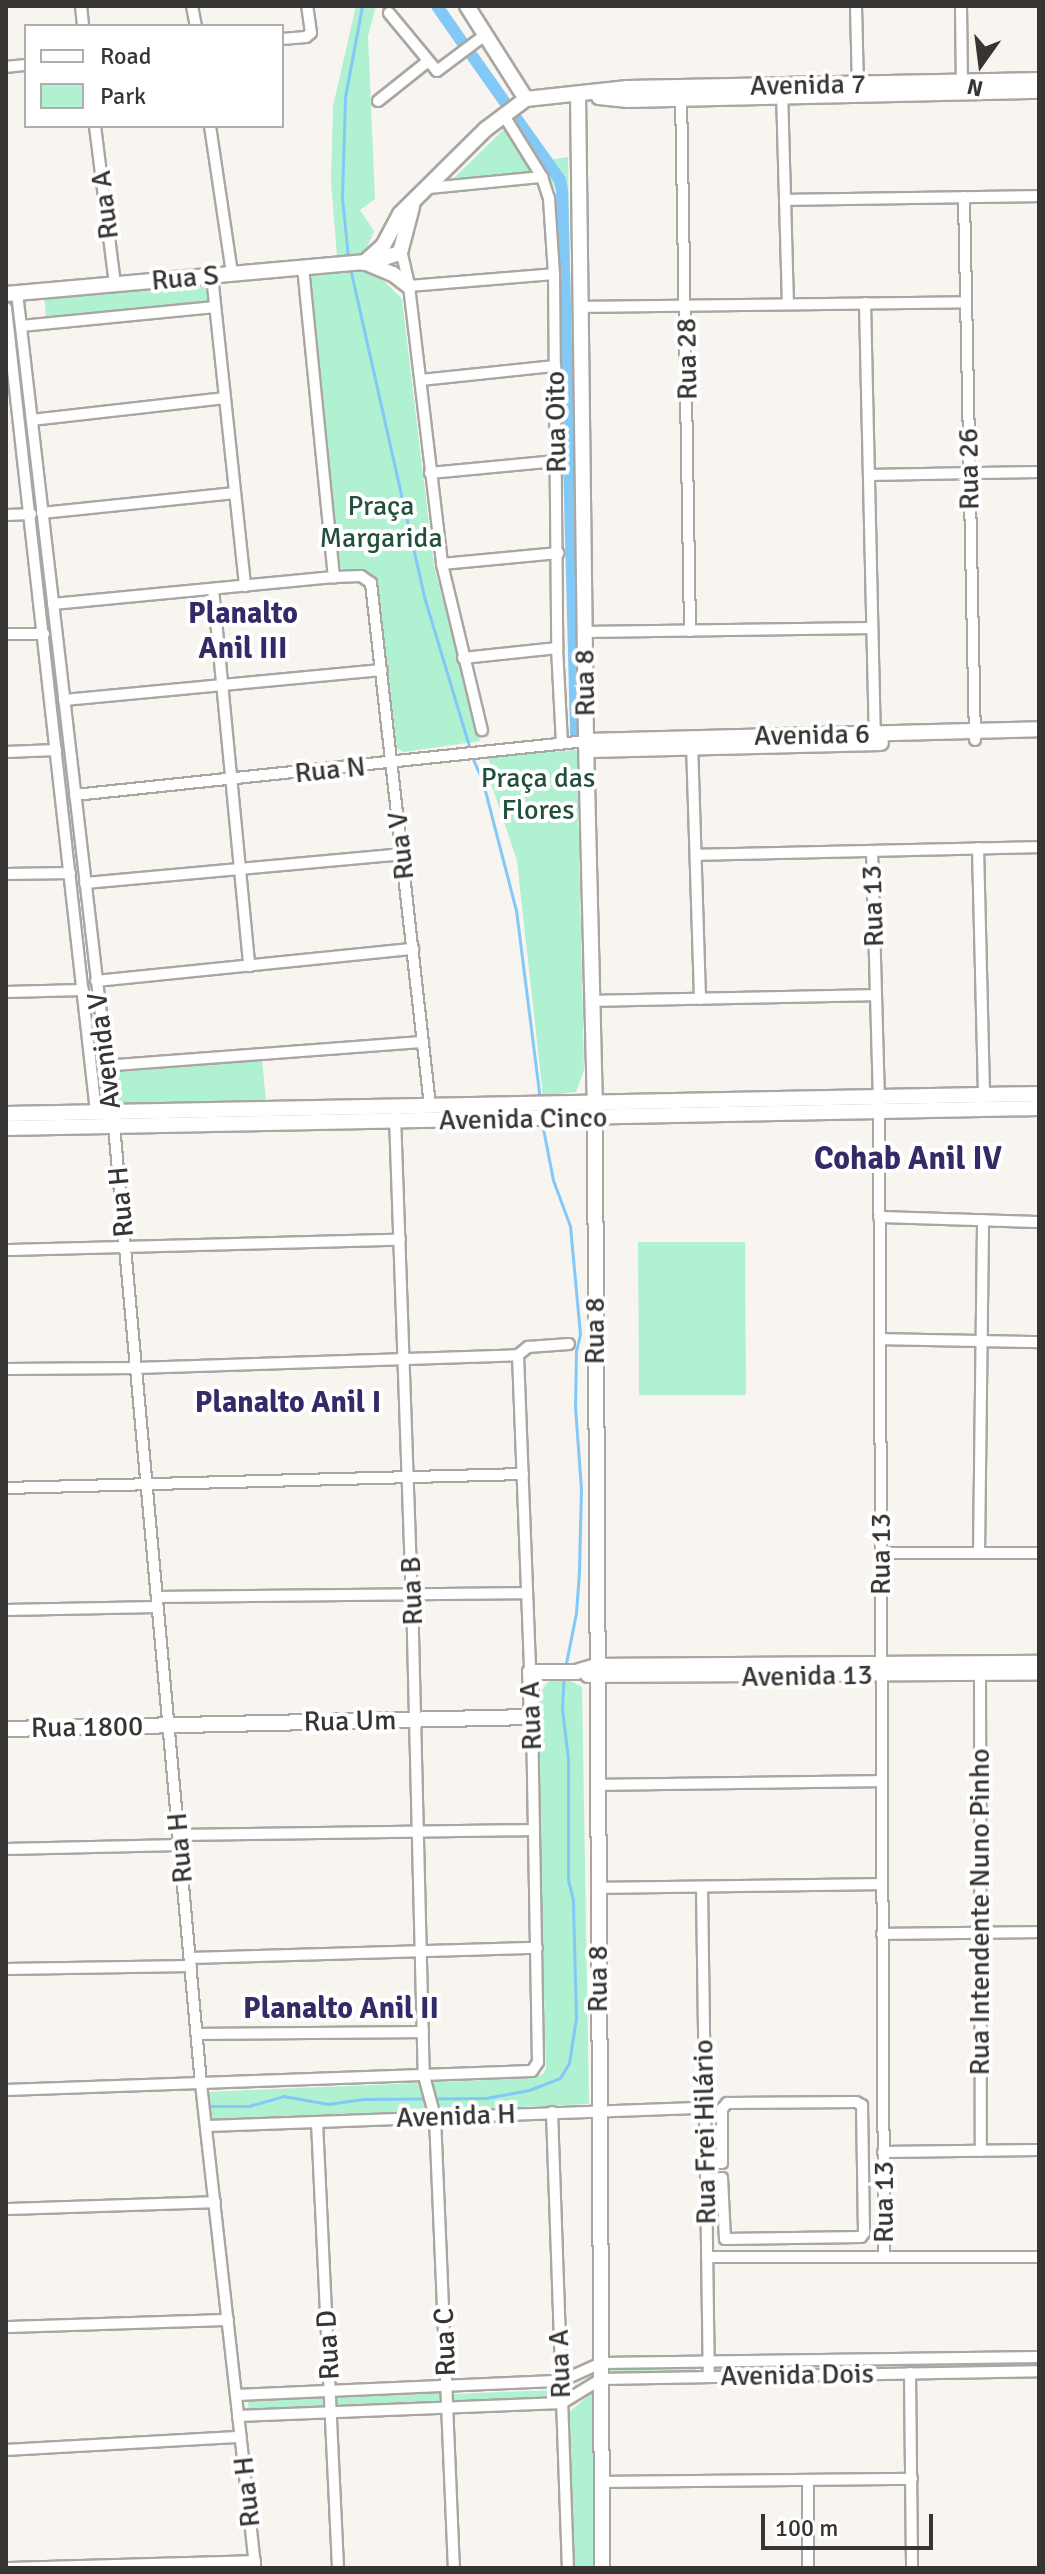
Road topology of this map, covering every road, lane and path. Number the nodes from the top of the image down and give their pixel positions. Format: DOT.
graph roads {
  1 [pos="307,6"];
  2 [pos="467,6"];
  3 [pos="856,6"];
  4 [pos="961,6"];
  5 [pos="389,13"];
  6 [pos="485,35"];
  7 [pos="284,39"];
  8 [pos="427,62"];
  9 [pos="1039,80"];
  10 [pos="962,87"];
  11 [pos="858,89"];
  12 [pos="782,91"];
  13 [pos="1039,91"];
  14 [pos="681,93"];
  15 [pos="578,94"];
  16 [pos="526,99"];
  17 [pos="378,101"];
  18 [pos="503,114"];
  19 [pos="95,128"];
  20 [pos="210,128"];
  21 [pos="542,177"];
  22 [pos="429,188"];
  23 [pos="1039,196"];
  24 [pos="964,197"];
  25 [pos="785,200"];
  26 [pos="392,250"];
  27 [pos="361,263"];
  28 [pos="303,267"];
  29 [pos="232,274"];
  30 [pos="554,274"];
  31 [pos="212,276"];
  32 [pos="115,284"];
  33 [pos="409,286"];
  34 [pos="12,293"];
  35 [pos="966,302"];
  36 [pos="865,303"];
  37 [pos="788,304"];
  38 [pos="686,306"];
  39 [pos="215,307"];
  40 [pos="581,307"];
  41 [pos="6,308"];
  42 [pos="21,326"];
  43 [pos="555,366"];
  44 [pos="421,380"];
  45 [pos="12,392"];
  46 [pos="225,398"];
  47 [pos="32,420"];
  48 [pos="556,461"];
  49 [pos="1039,472"];
  50 [pos="430,473"];
  51 [pos="970,473"];
  52 [pos="869,475"];
  53 [pos="235,493"];
  54 [pos="36,514"];
  55 [pos="6,515"];
  56 [pos="558,553"];
  57 [pos="442,564"];
  58 [pos="334,577"];
  59 [pos="245,586"];
  60 [pos="213,589"];
  61 [pos="53,604"];
  62 [pos="872,628"];
  63 [pos="690,631"];
  64 [pos="584,632"];
  65 [pos="6,634"];
  66 [pos="44,634"];
  67 [pos="557,648"];
  68 [pos="463,658"];
  69 [pos="382,670"];
  70 [pos="222,684"];
  71 [pos="64,700"];
  72 [pos="1039,729"];
  73 [pos="482,730"];
  74 [pos="975,736"];
  75 [pos="875,738"];
  76 [pos="1039,739"];
  77 [pos="562,742"];
  78 [pos="692,742"];
  79 [pos="586,746"];
  80 [pos="56,750"];
  81 [pos="6,752"];
  82 [pos="392,763"];
  83 [pos="231,780"];
  84 [pos="75,795"];
  85 [pos="1039,847"];
  86 [pos="978,848"];
  87 [pos="872,851"];
  88 [pos="402,854"];
  89 [pos="696,855"];
  90 [pos="240,870"];
  91 [pos="70,873"];
  92 [pos="6,874"];
  93 [pos="85,883"];
  94 [pos="413,949"];
  95 [pos="249,966"];
  96 [pos="96,981"];
  97 [pos="83,990"];
  98 [pos="6,992"];
  99 [pos="876,995"];
  100 [pos="700,999"];
  101 [pos="592,1001"];
  102 [pos="423,1042"];
  103 [pos="106,1066"];
  104 [pos="91,1067"];
  105 [pos="1039,1094"];
  106 [pos="984,1095"];
  107 [pos="879,1104"];
  108 [pos="430,1106"];
  109 [pos="1039,1108"];
  110 [pos="594,1110"];
  111 [pos="512,1112"];
  112 [pos="6,1114"];
  113 [pos="395,1114"];
  114 [pos="107,1117"];
  115 [pos="6,1128"];
  116 [pos="879,1217"];
  117 [pos="983,1220"];
  118 [pos="1039,1222"];
  119 [pos="400,1240"];
  120 [pos="125,1249"];
  121 [pos="6,1250"];
  122 [pos="880,1339"];
  123 [pos="981,1341"];
  124 [pos="1039,1342"];
  125 [pos="569,1344"];
  126 [pos="518,1355"];
  127 [pos="404,1359"];
  128 [pos="136,1368"];
  129 [pos="6,1369"];
  130 [pos="523,1474"];
  131 [pos="408,1477"];
  132 [pos="147,1485"];
  133 [pos="6,1488"];
  134 [pos="881,1553"];
  135 [pos="979,1553"];
  136 [pos="1039,1553"];
  137 [pos="527,1593"];
  138 [pos="412,1594"];
  139 [pos="157,1602"];
  140 [pos="6,1610"];
  141 [pos="1039,1663"];
  142 [pos="881,1669"];
  143 [pos="980,1669"];
  144 [pos="530,1672"];
  145 [pos="595,1672"];
  146 [pos="1039,1673"];
  147 [pos="532,1717"];
  148 [pos="415,1719"];
  149 [pos="168,1725"];
  150 [pos="6,1729"];
  151 [pos="882,1781"];
  152 [pos="596,1785"];
  153 [pos="534,1830"];
  154 [pos="418,1831"];
  155 [pos="179,1840"];
  156 [pos="6,1849"];
  157 [pos="882,1884"];
  158 [pos="702,1887"];
  159 [pos="597,1888"];
  160 [pos="1039,1932"];
  161 [pos="980,1933"];
  162 [pos="882,1934"];
  163 [pos="537,1948"];
  164 [pos="421,1951"];
  165 [pos="190,1962"];
  166 [pos="6,1969"];
  167 [pos="423,2032"];
  168 [pos="197,2034"];
  169 [pos="424,2076"];
  170 [pos="201,2084"];
  171 [pos="6,2090"];
  172 [pos="431,2102"];
  173 [pos="705,2108"];
  174 [pos="599,2110"];
  175 [pos="552,2112"];
  176 [pos="435,2117"];
  177 [pos="317,2122"];
  178 [pos="206,2126"];
  179 [pos="1039,2150"];
  180 [pos="981,2151"];
  181 [pos="883,2152"];
  182 [pos="711,2163"];
  183 [pos="712,2179"];
  184 [pos="215,2202"];
  185 [pos="6,2209"];
  186 [pos="707,2257"];
  187 [pos="884,2257"];
  188 [pos="1039,2257"];
  189 [pos="228,2320"];
  190 [pos="6,2327"];
  191 [pos="1039,2357"];
  192 [pos="708,2362"];
  193 [pos="601,2363"];
  194 [pos="1039,2371"];
  195 [pos="910,2373"];
  196 [pos="709,2377"];
  197 [pos="601,2379"];
  198 [pos="561,2381"];
  199 [pos="447,2386"];
  200 [pos="330,2391"];
  201 [pos="236,2395"];
  202 [pos="562,2403"];
  203 [pos="448,2407"];
  204 [pos="331,2412"];
  205 [pos="238,2416"];
  206 [pos="241,2437"];
  207 [pos="6,2450"];
  208 [pos="912,2479"];
  209 [pos="808,2480"];
  210 [pos="601,2482"];
  211 [pos="255,2565"];
  212 [pos="6,2568"];
  213 [pos="338,2568"];
  214 [pos="454,2568"];
  215 [pos="568,2568"];
  216 [pos="602,2568"];
  217 [pos="808,2568"];
  218 [pos="912,2568"];
  1 -- 7 [label="street"];
  2 -- 6 [label="street"];
  3 -- 11 [label="street"];
  4 -- 10 [label="street"];
  5 -- 8 [label="street"];
  6 -- 8 [label="street"];
  6 -- 16 [label="street"];
  8 -- 17 [label="street"];
  9 -- 10 [label="street, Avenida 7"];
  10 -- 11 [label="street, Avenida 7"];
  10 -- 13 [label="street, Avenida 7"];
  11 -- 12 [label="street, Avenida 7"];
  12 -- 14 [label="street, Avenida 7"];
  12 -- 25 [label="street"];
  14 -- 15 [label="street, Avenida 7"];
  14 -- 38 [label="street, Rua 28"];
  15 -- 16 [label="street, Avenida 7"];
  15 -- 40 [label="street, Rua 8"];
  16 -- 18 [label="street, Avenida 7"];
  18 -- 21 [label="street, Rua Oito"];
  18 -- 22 [label="street, Avenida 7"];
  19 -- 32 [label="street, Rua A"];
  20 -- 29 [label="street"];
  21 -- 22 [label="street"];
  21 -- 30 [label="street, Rua Oito"];
  22 -- 26 [label="street, Avenida 7"];
  23 -- 24 [label="street"];
  24 -- 25 [label="street"];
  24 -- 35 [label="street, Rua 26"];
  25 -- 37 [label="street"];
  26 -- 27 [label="street"];
  26 -- 33 [label="street"];
  27 -- 28 [label="street, Rua S"];
  27 -- 33 [label="street"];
  28 -- 29 [label="street, Rua S"];
  28 -- 58 [label="street"];
  29 -- 31 [label="street, Rua S"];
  30 -- 33 [label="street"];
  30 -- 43 [label="street, Rua Oito"];
  31 -- 32 [label="street, Rua S"];
  31 -- 39 [label="street"];
  32 -- 34 [label="street, Rua S"];
  33 -- 44 [label="street"];
  34 -- 42 [label="street, Avenida V"];
  35 -- 36 [label="street"];
  35 -- 51 [label="street, Rua 26"];
  36 -- 37 [label="street"];
  36 -- 52 [label="street"];
  37 -- 38 [label="street"];
  38 -- 40 [label="street"];
  38 -- 63 [label="street, Rua 28"];
  39 -- 42 [label="street, Rua S"];
  39 -- 46 [label="street"];
  40 -- 64 [label="street, Rua 8"];
  41 -- 45 [label="street, Avenida V"];
  42 -- 47 [label="street, Avenida V"];
  43 -- 44 [label="street"];
  43 -- 48 [label="street, Rua Oito"];
  44 -- 50 [label="street"];
  45 -- 54 [label="street, Avenida V"];
  46 -- 47 [label="street"];
  46 -- 53 [label="street"];
  47 -- 54 [label="street, Avenida V"];
  48 -- 50 [label="street"];
  48 -- 56 [label="street, Rua Oito"];
  49 -- 51 [label="street"];
  50 -- 57 [label="street"];
  51 -- 52 [label="street"];
  51 -- 74 [label="street, Rua 26"];
  52 -- 62 [label="street"];
  53 -- 54 [label="street"];
  53 -- 59 [label="street"];
  54 -- 55 [label="street"];
  54 -- 61 [label="street, Avenida V"];
  54 -- 66 [label="street, Avenida V"];
  56 -- 57 [label="street"];
  56 -- 67 [label="street, Rua Oito"];
  57 -- 68 [label="street"];
  58 -- 59 [label="street"];
  58 -- 69 [label="street, Rua V"];
  59 -- 60 [label="street"];
  60 -- 61 [label="street"];
  60 -- 70 [label="street"];
  61 -- 71 [label="street, Avenida V"];
  62 -- 63 [label="street"];
  62 -- 75 [label="street"];
  63 -- 64 [label="street"];
  64 -- 79 [label="street, Rua 8"];
  65 -- 66 [label="street"];
  66 -- 80 [label="street, Avenida V"];
  67 -- 68 [label="street"];
  67 -- 77 [label="street, Rua Oito"];
  68 -- 73 [label="street"];
  69 -- 70 [label="street"];
  69 -- 82 [label="street, Rua V"];
  70 -- 71 [label="street"];
  70 -- 83 [label="street"];
  71 -- 84 [label="street, Avenida V"];
  72 -- 74 [label="street, Avenida 6"];
  74 -- 75 [label="street, Avenida 6"];
  74 -- 76 [label="street, Avenida 6"];
  75 -- 78 [label="street, Avenida 6"];
  77 -- 79 [label="street, Rua N"];
  77 -- 82 [label="street, Rua N"];
  78 -- 79 [label="street, Avenida 6"];
  78 -- 89 [label="street"];
  79 -- 101 [label="street, Rua 8"];
  80 -- 81 [label="street"];
  80 -- 91 [label="street, Avenida V"];
  82 -- 83 [label="street, Rua N"];
  82 -- 88 [label="street, Rua V"];
  83 -- 84 [label="street, Rua N"];
  83 -- 90 [label="street"];
  84 -- 93 [label="street, Avenida V"];
  85 -- 86 [label="street"];
  86 -- 87 [label="street"];
  86 -- 106 [label="street"];
  87 -- 89 [label="street"];
  87 -- 99 [label="street, Rua 13"];
  88 -- 90 [label="street"];
  88 -- 94 [label="street, Rua V"];
  89 -- 100 [label="street"];
  90 -- 93 [label="street"];
  90 -- 95 [label="street"];
  91 -- 92 [label="street"];
  91 -- 97 [label="street, Avenida V"];
  93 -- 96 [label="street, Avenida V"];
  94 -- 95 [label="street"];
  94 -- 102 [label="street, Rua V"];
  95 -- 96 [label="street"];
  96 -- 103 [label="street, Avenida V"];
  97 -- 98 [label="street"];
  97 -- 104 [label="street, Avenida V"];
  99 -- 100 [label="street"];
  99 -- 107 [label="street, Rua 13"];
  100 -- 101 [label="street"];
  101 -- 110 [label="street, Rua 8"];
  102 -- 103 [label="street"];
  102 -- 108 [label="street, Rua V"];
  103 -- 104 [label="street"];
  103 -- 114 [label="street, Avenida V"];
  104 -- 114 [label="street, Avenida V"];
  105 -- 106 [label="street, Avenida Cinco"];
  106 -- 107 [label="street, Avenida Cinco"];
  107 -- 109 [label="street, Avenida Cinco"];
  107 -- 110 [label="street, Avenida Cinco"];
  107 -- 116 [label="street, Rua 13"];
  108 -- 111 [label="street, Avenida Cinco"];
  108 -- 113 [label="street, Avenida Cinco"];
  110 -- 111 [label="street, Avenida Cinco"];
  110 -- 145 [label="street, Rua 8"];
  111 -- 113 [label="street, Avenida Cinco"];
  112 -- 114 [label="street, Avenida Cinco"];
  113 -- 114 [label="street, Avenida Cinco"];
  113 -- 119 [label="street, Rua B"];
  114 -- 115 [label="street, Avenida Cinco"];
  114 -- 120 [label="street, Rua H"];
  116 -- 117 [label="street"];
  116 -- 122 [label="street, Rua 13"];
  117 -- 118 [label="street"];
  117 -- 123 [label="street"];
  119 -- 120 [label="street"];
  119 -- 127 [label="street, Rua B"];
  120 -- 121 [label="street"];
  120 -- 128 [label="street, Rua H"];
  122 -- 123 [label="street"];
  122 -- 134 [label="street, Rua 13"];
  123 -- 124 [label="street"];
  123 -- 135 [label="street"];
  125 -- 126 [label="street"];
  126 -- 127 [label="street"];
  126 -- 130 [label="street, Rua A"];
  127 -- 128 [label="street"];
  127 -- 131 [label="street, Rua B"];
  128 -- 129 [label="street"];
  128 -- 132 [label="street, Rua H"];
  130 -- 131 [label="street"];
  130 -- 137 [label="street, Rua A"];
  131 -- 132 [label="street"];
  131 -- 138 [label="street, Rua B"];
  132 -- 133 [label="street"];
  132 -- 139 [label="street, Rua H"];
  134 -- 135 [label="street"];
  134 -- 142 [label="street, Rua 13"];
  135 -- 136 [label="street"];
  137 -- 138 [label="street"];
  137 -- 144 [label="street, Rua A"];
  138 -- 139 [label="street"];
  138 -- 148 [label="street, Rua B"];
  139 -- 140 [label="street"];
  139 -- 149 [label="street, Rua H"];
  141 -- 143 [label="street, Avenida 13"];
  142 -- 143 [label="street, Avenida 13"];
  142 -- 145 [label="street, Avenida 13"];
  142 -- 151 [label="street, Rua 13"];
  143 -- 146 [label="street, Avenida 13"];
  143 -- 161 [label="street, Rua Intendente Nuno Pinho"];
  144 -- 145 [label="street, Avenida 13"];
  144 -- 147 [label="street, Rua A"];
  145 -- 152 [label="street, Rua 8"];
  147 -- 148 [label="street, Rua Um"];
  147 -- 153 [label="street, Rua A"];
  148 -- 149 [label="street, Rua Um"];
  148 -- 154 [label="street, Rua B"];
  149 -- 150 [label="street, Rua 1800"];
  149 -- 155 [label="street, Rua H"];
  151 -- 152 [label="street"];
  151 -- 157 [label="street, Rua 13"];
  152 -- 159 [label="street, Rua 8"];
  153 -- 154 [label="street"];
  153 -- 163 [label="street, Rua A"];
  154 -- 155 [label="street"];
  154 -- 164 [label="street, Rua B"];
  155 -- 156 [label="street"];
  155 -- 165 [label="street, Rua H"];
  157 -- 158 [label="street"];
  157 -- 162 [label="street, Rua 13"];
  158 -- 159 [label="street"];
  158 -- 173 [label="street, Rua Frei Hilário"];
  159 -- 174 [label="street, Rua 8"];
  160 -- 161 [label="street"];
  161 -- 162 [label="street"];
  161 -- 180 [label="street, Rua Intendente Nuno Pinho"];
  162 -- 181 [label="street, Rua 13"];
  163 -- 164 [label="street"];
  163 -- 169 [label="street, Rua A"];
  164 -- 165 [label="street"];
  164 -- 167 [label="street, Rua B"];
  165 -- 166 [label="street"];
  165 -- 168 [label="street, Rua H"];
  167 -- 168 [label="street"];
  167 -- 169 [label="street, Rua B"];
  168 -- 170 [label="street, Rua H"];
  169 -- 170 [label="street"];
  169 -- 172 [label="street, Rua B"];
  170 -- 171 [label="street"];
  170 -- 178 [label="street, Rua H"];
  172 -- 176 [label="street, Rua C"];
  173 -- 174 [label="street, Avenida H"];
  173 -- 186 [label="street, Rua Frei Hilário"];
  174 -- 175 [label="street, Avenida H"];
  174 -- 193 [label="street, Rua 8"];
  175 -- 176 [label="street, Avenida H"];
  175 -- 198 [label="street, Rua A"];
  176 -- 177 [label="street, Avenida H"];
  176 -- 199 [label="street, Rua C"];
  177 -- 178 [label="street, Avenida H"];
  177 -- 200 [label="street, Rua D"];
  178 -- 184 [label="street, Rua H"];
  179 -- 180 [label="street"];
  180 -- 181 [label="street"];
  181 -- 187 [label="street, Rua 13"];
  182 -- 183 [label="street"];
  184 -- 185 [label="street"];
  184 -- 189 [label="street, Rua H"];
  186 -- 187 [label="street"];
  186 -- 192 [label="street, Rua Frei Hilário"];
  187 -- 188 [label="street"];
  189 -- 190 [label="street"];
  189 -- 201 [label="street, Rua H"];
  191 -- 192 [label="street, Avenida Dois"];
  192 -- 193 [label="street, Avenida Dois"];
  192 -- 196 [label="street, Rua Frei Hilário"];
  193 -- 197 [label="street, Rua 8"];
  193 -- 198 [label="street, Avenida Dois"];
  194 -- 195 [label="street, Avenida Dois"];
  195 -- 196 [label="street, Avenida Dois"];
  195 -- 208 [label="street"];
  196 -- 197 [label="street, Avenida Dois"];
  197 -- 202 [label="street"];
  197 -- 210 [label="street, Rua 8"];
  198 -- 199 [label="street"];
  198 -- 202 [label="street, Rua A"];
  199 -- 200 [label="street"];
  199 -- 203 [label="street, Rua C"];
  200 -- 201 [label="street"];
  200 -- 204 [label="street, Rua D"];
  201 -- 205 [label="street, Rua H"];
  202 -- 203 [label="street"];
  202 -- 215 [label="street, Rua A"];
  203 -- 204 [label="street"];
  203 -- 214 [label="street, Rua C"];
  204 -- 205 [label="street"];
  204 -- 213 [label="street, Rua D"];
  205 -- 206 [label="street, Rua H"];
  206 -- 207 [label="street"];
  206 -- 211 [label="street, Rua H"];
  208 -- 209 [label="street"];
  208 -- 218 [label="street"];
  209 -- 210 [label="street"];
  209 -- 217 [label="street"];
  210 -- 216 [label="street, Rua 8"];
  211 -- 212 [label="street"];
}
